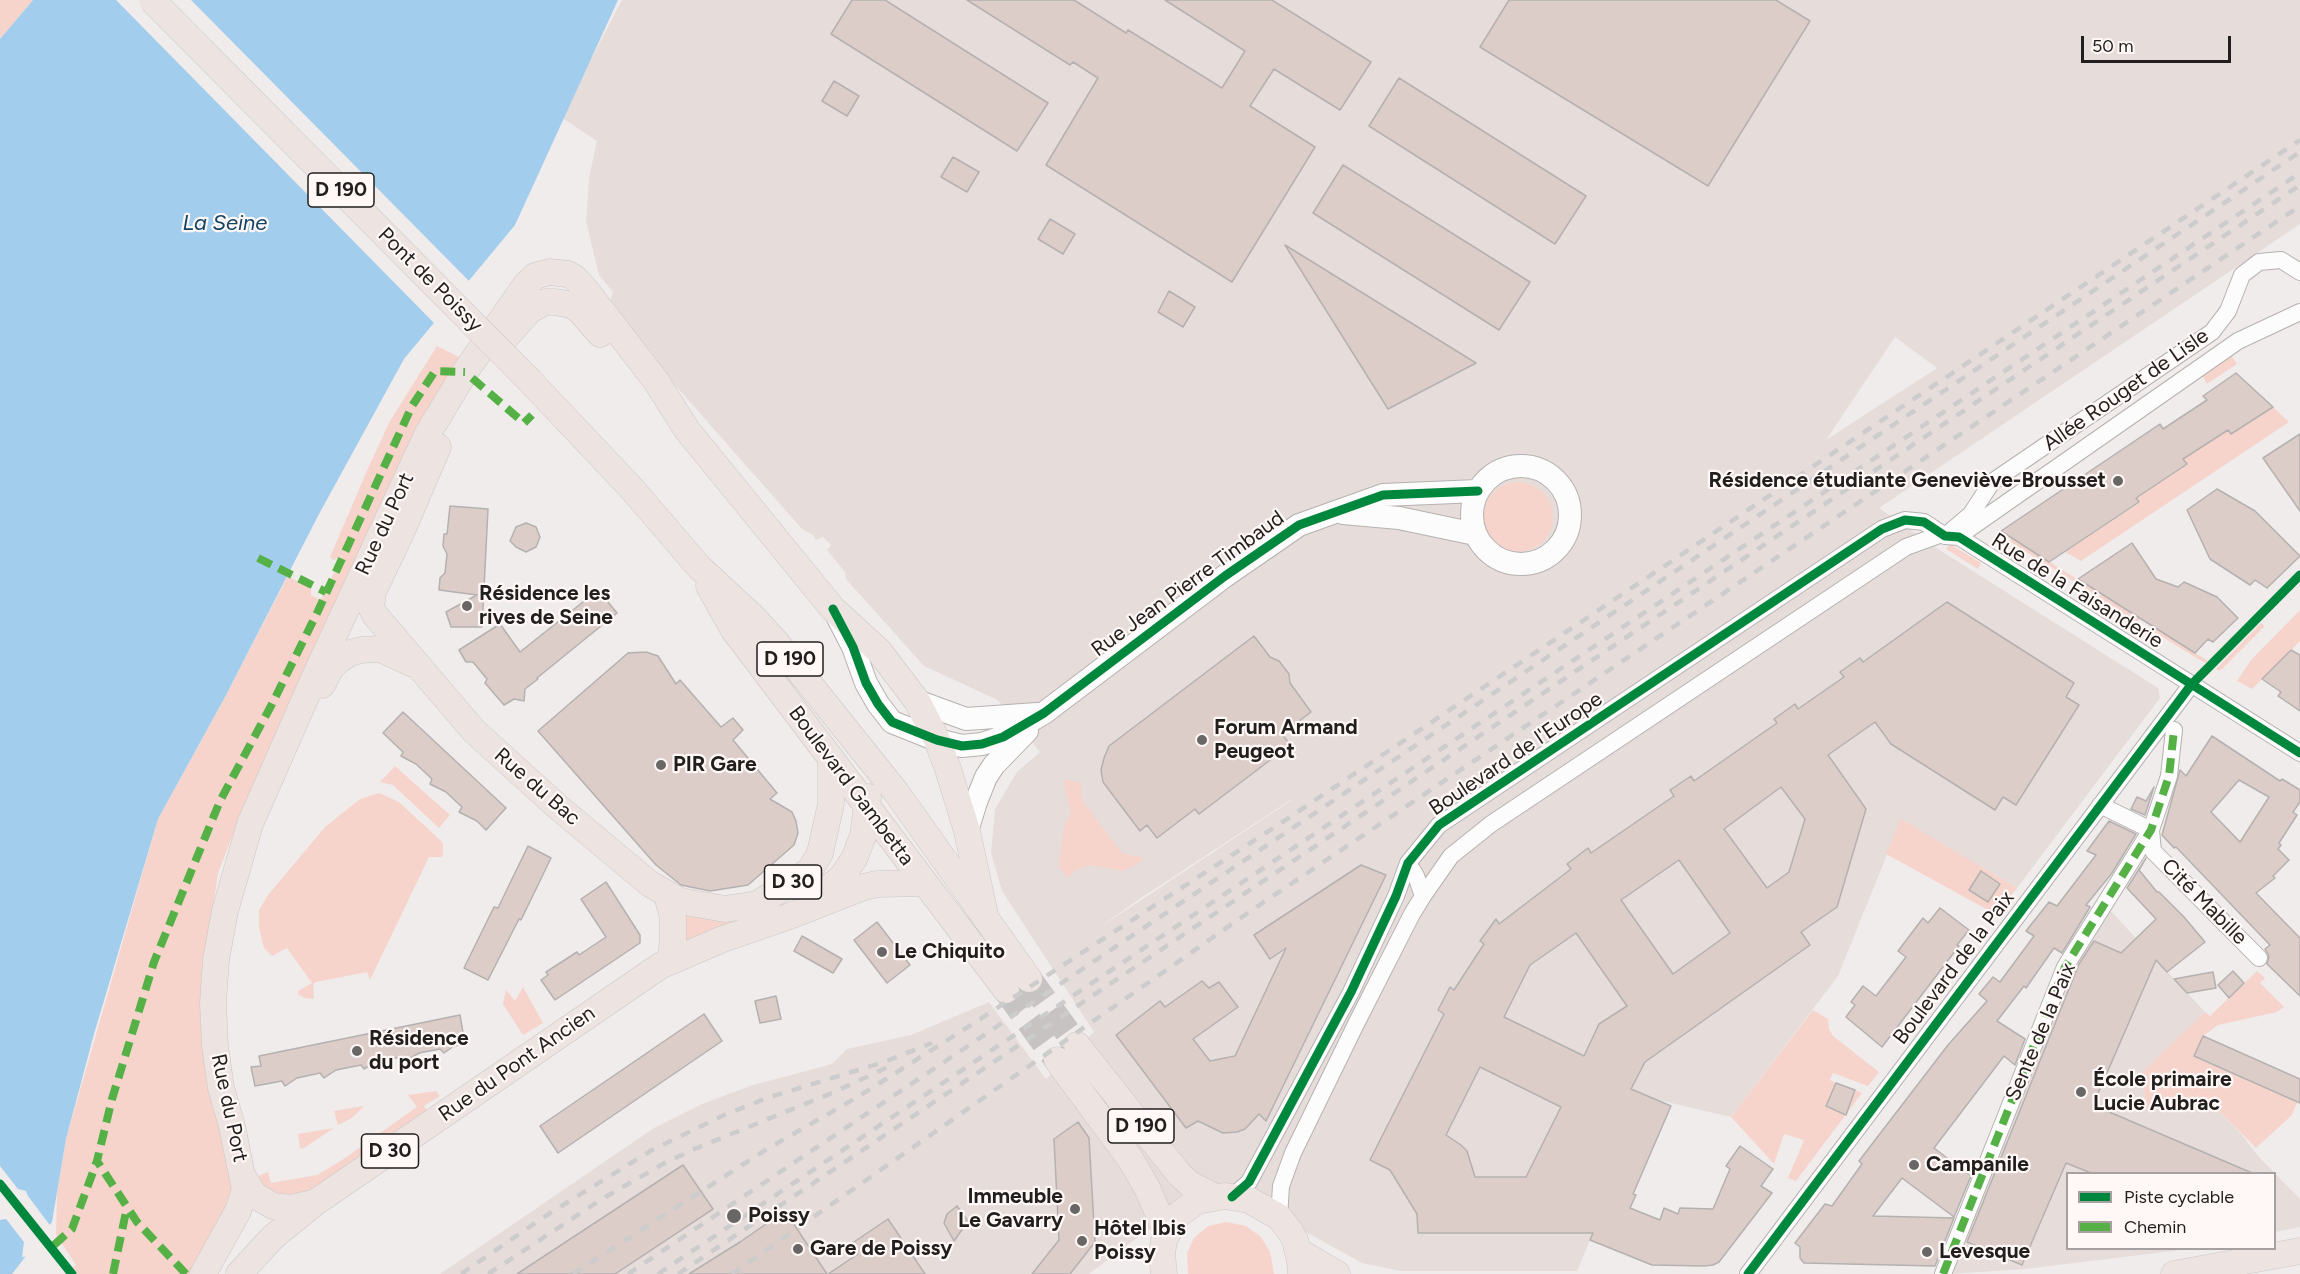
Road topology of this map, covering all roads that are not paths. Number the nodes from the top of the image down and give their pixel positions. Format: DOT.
graph roads {
  1 [pos="152,0"];
  2 [pos="2300,272"];
  3 [pos="2300,312"];
  4 [pos="687,430"];
  5 [pos="1478,491"];
  6 [pos="1336,512"];
  7 [pos="1475,534"];
  8 [pos="1943,536"];
  9 [pos="699,567"];
  10 [pos="833,609"];
  11 [pos="419,667"];
  12 [pos="2191,685"];
  13 [pos="917,701"];
  14 [pos="1044,713"];
  15 [pos="2174,730"];
  16 [pos="937,740"];
  17 [pos="2300,753"];
  18 [pos="831,761"];
  19 [pos="870,761"];
  20 [pos="263,796"];
  21 [pos="2100,805"];
  22 [pos="868,806"];
  23 [pos="2151,830"];
  24 [pos="967,831"];
  25 [pos="1408,863"];
  26 [pos="925,883"];
  27 [pos="667,895"];
  28 [pos="1396,896"];
  29 [pos="1423,896"];
  30 [pos="1412,914"];
  31 [pos="790,916"];
  32 [pos="986,919"];
  33 [pos="2259,958"];
  34 [pos="670,960"];
  35 [pos="1029,979"];
  36 [pos="1006,990"];
  37 [pos="1351,992"];
  38 [pos="1356,1024"];
  39 [pos="243,1178"];
  40 [pos="1223,1197"];
  41 [pos="316,1202"];
  42 [pos="1279,1217"];
  43 [pos="1167,1233"];
  44 [pos="2300,1251"];
  45 [pos="1300,1262"];
  46 [pos="203,1274"];
  47 [pos="239,1274"];
  48 [pos="1164,1274"];
  49 [pos="1336,1274"];
  50 [pos="1748,1274"];
  51 [pos="1942,1274"];
  52 [pos="2174,1274"];
  1 -- 9 [label="main road, Pont de Poissy / D 190, bridge"];
  2 -- 8 [label="street, Allée Rouget de Lisle"];
  3 -- 8 [label="street, Allée Rouget de Lisle"];
  4 -- 10 [label="main road"];
  4 -- 11 [label="main road, Rue du Bac"];
  4 -- 20 [label="main road, Rue du Port"];
  5 -- 6 [label="street, Rue Jean Pierre Timbaud"];
  5 -- 7 [label="street"];
  5 -- 7 [label="street"];
  6 -- 7 [label="street, Rue Jean Pierre Timbaud"];
  6 -- 14 [label="street, Rue Jean Pierre Timbaud"];
  8 -- 12 [label="street, Rue de la Faisanderie"];
  8 -- 25 [label="street, Boulevard de l'Europe"];
  8 -- 29 [label="street, Boulevard de l'Europe"];
  9 -- 18 [label="main road, Boulevard Gambetta / D 190"];
  9 -- 19 [label="main road, Boulevard Gambetta / D 190"];
  10 -- 13 [label="main road"];
  10 -- 16 [label="street, Rue Jean Pierre Timbaud"];
  11 -- 20 [label="main road, Rue du Port"];
  11 -- 27 [label="main road, Rue du Bac"];
  12 -- 17 [label="street, Rue de la Faisanderie"];
  12 -- 21 [label="street, Boulevard de la Paix"];
  13 -- 14 [label="street"];
  13 -- 16 [label="main road"];
  14 -- 16 [label="street, Rue Jean Pierre Timbaud"];
  14 -- 24 [label="street, Rue Jean Pierre Timbaud"];
  15 -- 23 [label="street, Sente de la Paix"];
  16 -- 24 [label="main road"];
  18 -- 22 [label="main road, Boulevard Gambetta / D 190"];
  18 -- 27 [label="main road, D 30"];
  19 -- 22 [label="main road, Rue du Pont Ancien / D 30"];
  19 -- 32 [label="main road, Boulevard Gambetta / D 190"];
  20 -- 39 [label="main road, Rue du Port"];
  21 -- 23 [label="street"];
  21 -- 50 [label="street, Boulevard de la Paix"];
  22 -- 26 [label="main road, Boulevard Gambetta / D 190"];
  22 -- 31 [label="main road, Rue du Pont Ancien / D 30"];
  23 -- 33 [label="street, Cité Mabille"];
  23 -- 51 [label="street, Sente de la Paix"];
  24 -- 32 [label="main road"];
  25 -- 28 [label="street, Boulevard de l'Europe"];
  25 -- 29 [label="street"];
  26 -- 31 [label="main road, Rue du Pont Ancien / D 30"];
  26 -- 36 [label="main road, Boulevard Gambetta / D 190"];
  27 -- 34 [label="main road"];
  28 -- 30 [label="street"];
  28 -- 37 [label="street, Boulevard de l'Europe"];
  29 -- 30 [label="street, Boulevard de l'Europe"];
  30 -- 38 [label="street, Boulevard de l'Europe"];
  31 -- 34 [label="main road, Rue du Pont Ancien / D 30"];
  32 -- 35 [label="main road, D 190"];
  34 -- 41 [label="main road, Rue du Pont Ancien / D 30"];
  37 -- 38 [label="street"];
  37 -- 40 [label="street, Boulevard de l'Europe"];
  38 -- 42 [label="street, Boulevard de l'Europe"];
  39 -- 41 [label="main road, D 30"];
  39 -- 46 [label="main road, Rue du Port"];
  40 -- 42 [label="main road"];
  40 -- 43 [label="main road"];
  40 -- 43 [label="main road, D 190"];
  41 -- 47 [label="main road, Rue du Pont Ancien / D 30"];
  42 -- 45 [label="main road"];
  43 -- 48 [label="main road"];
  44 -- 52 [label="main road"];
  45 -- 49 [label="main road"];
}
